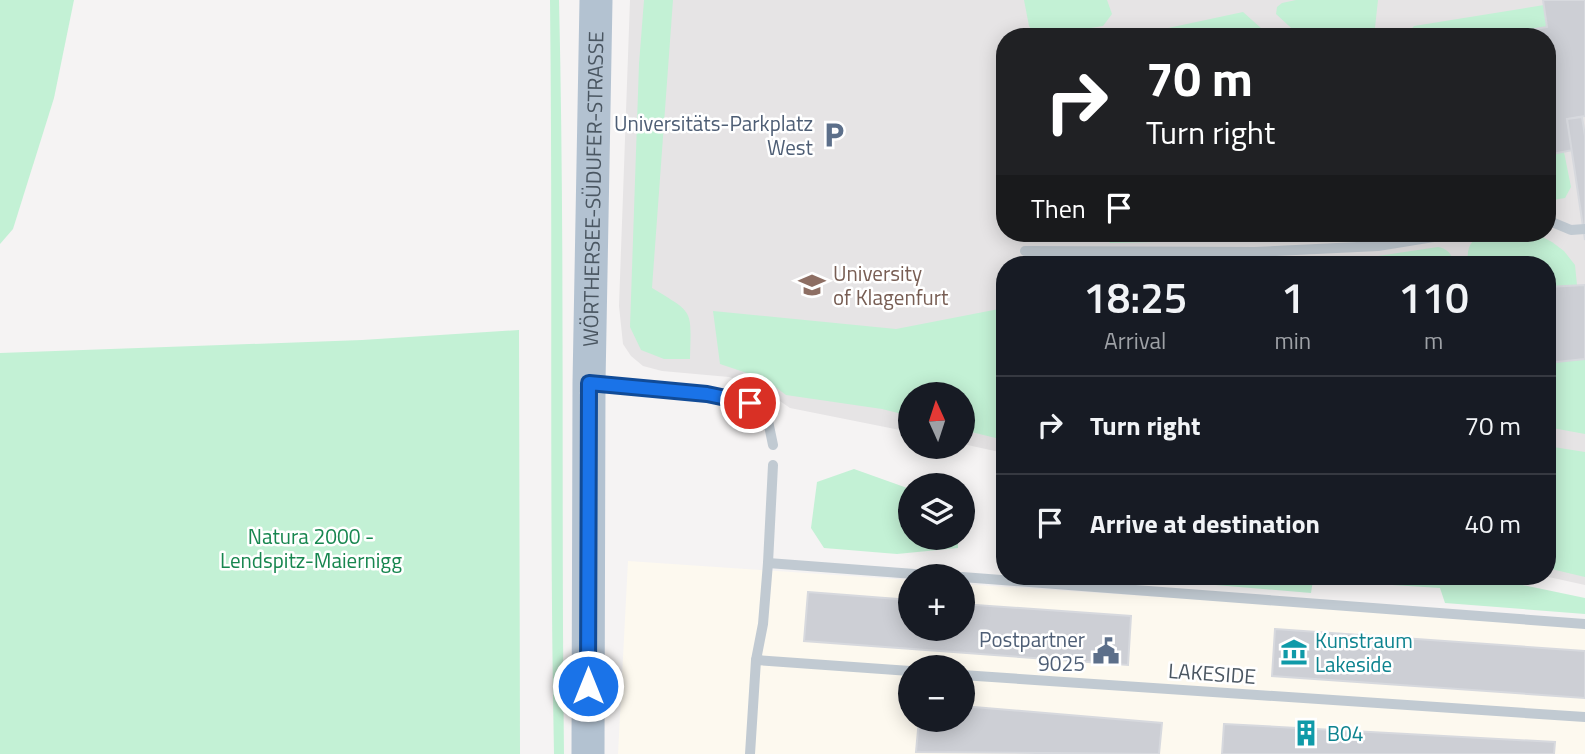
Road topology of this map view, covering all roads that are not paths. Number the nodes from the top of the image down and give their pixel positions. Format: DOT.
graph roads {
  1 [pos="596,0"];
  2 [pos="1556,224"];
  3 [pos="1585,229"];
  4 [pos="1403,242"];
  5 [pos="1025,251"];
  6 [pos="589,383"];
  7 [pos="773,445"];
  8 [pos="773,465"];
  9 [pos="768,563"];
  10 [pos="898,573"];
  11 [pos="975,578"];
  12 [pos="996,580"];
  13 [pos="1068,585"];
  14 [pos="1585,624"];
  15 [pos="756,660"];
  16 [pos="898,670"];
  17 [pos="975,676"];
  18 [pos="1585,718"];
  19 [pos="587,754"];
  20 [pos="750,754"];
  1 -- 6 [label="main road, WÖRTHERSEE-SÜDUFER-STRASSE"];
  2 -- 3 [label="lane"];
  4 -- 5 [label="lane"];
  6 -- 7 [label="lane"];
  6 -- 19 [label="main road, WÖRTHERSEE-SÜDUFER-STRASSE"];
  8 -- 9 [label="lane"];
  9 -- 10 [label="lane"];
  9 -- 15 [label="lane"];
  11 -- 12 [label="lane"];
  13 -- 14 [label="lane"];
  15 -- 16 [label="lane"];
  15 -- 20 [label="lane"];
  17 -- 18 [label="lane, LAKESIDE"];
}
